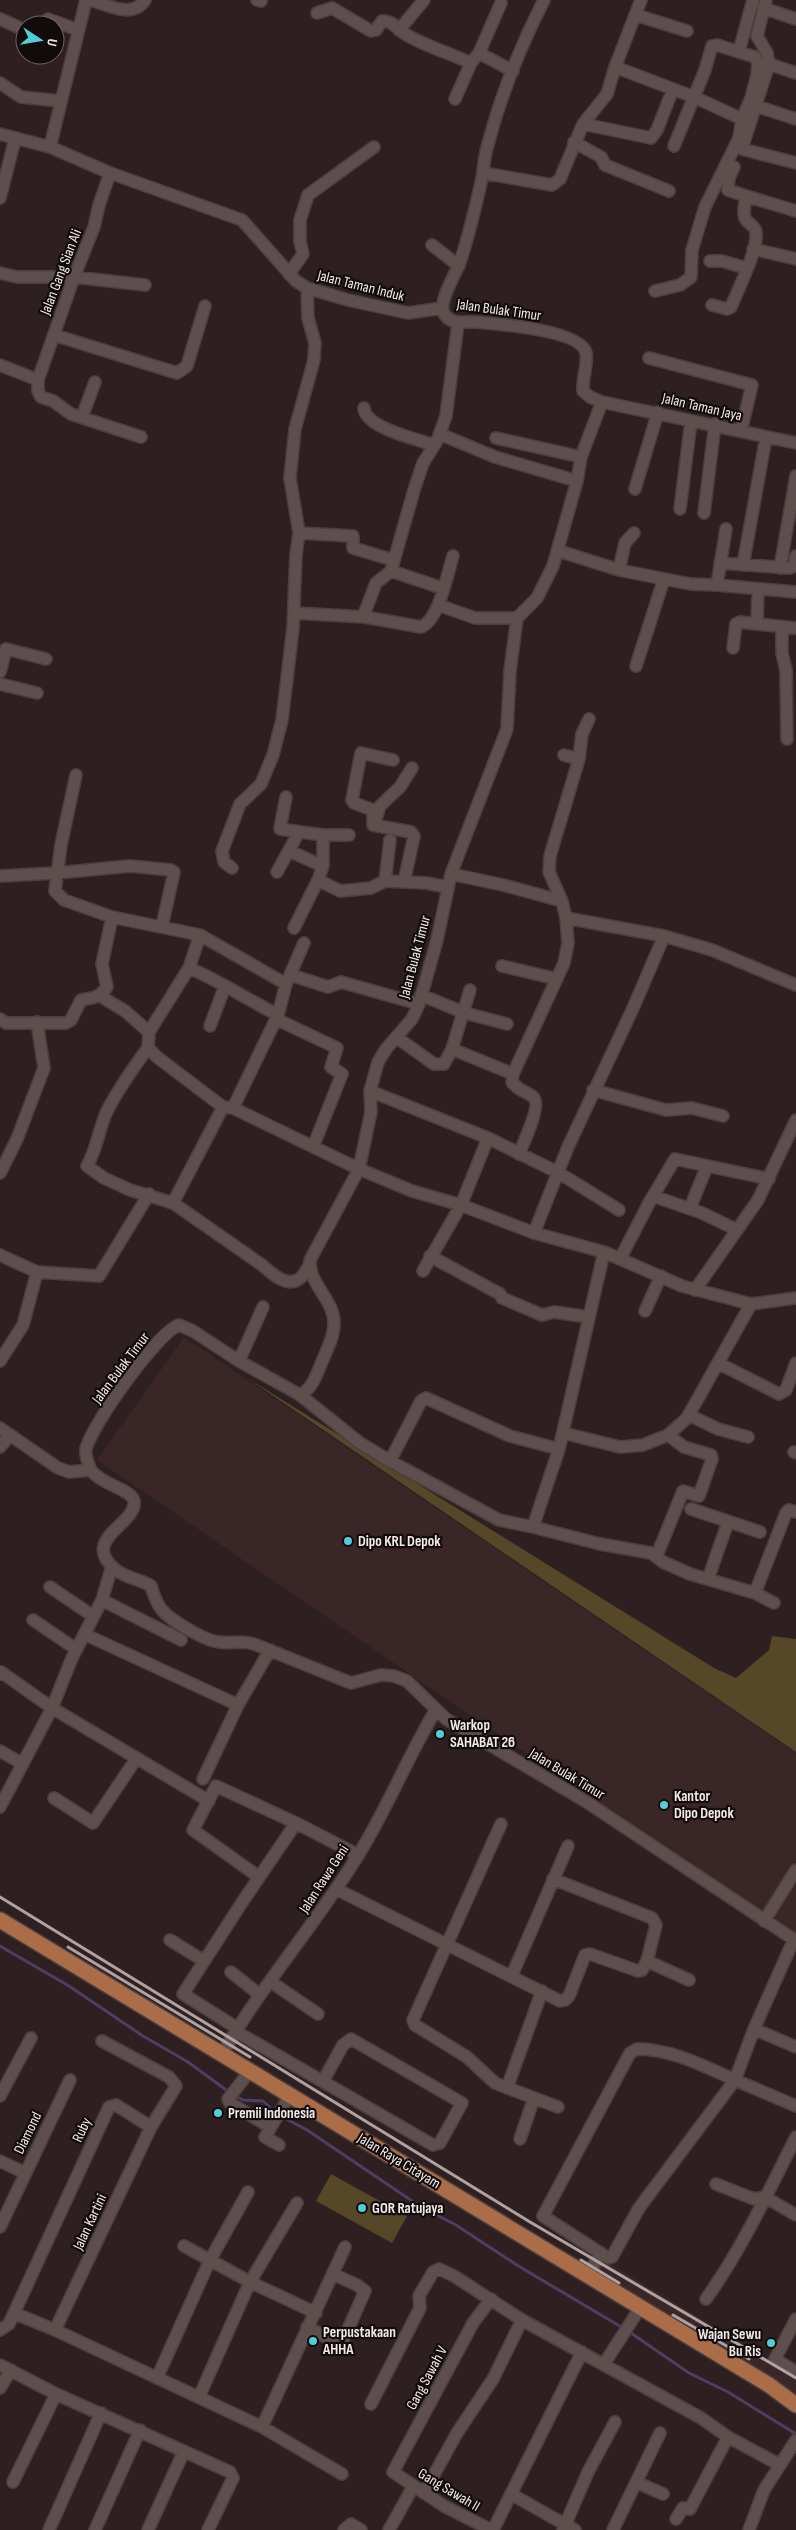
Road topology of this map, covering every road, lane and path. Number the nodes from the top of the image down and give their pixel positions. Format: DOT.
graph roads {
  1 [pos="86,0"];
  2 [pos="91,0"];
  3 [pos="145,0"];
  4 [pos="424,0"];
  5 [pos="544,0"];
  6 [pos="641,0"];
  7 [pos="753,0"];
  8 [pos="501,3"];
  9 [pos="764,4"];
  10 [pos="318,13"];
  11 [pos="636,16"];
  12 [pos="0,19"];
  13 [pos="796,19"];
  14 [pos="15,25"];
  15 [pos="65,25"];
  16 [pos="78,30"];
  17 [pos="399,30"];
  18 [pos="687,31"];
  19 [pos="739,51"];
  20 [pos="479,53"];
  21 [pos="471,62"];
  22 [pos="769,64"];
  23 [pos="615,67"];
  24 [pos="513,71"];
  25 [pos="796,73"];
  26 [pos="0,83"];
  27 [pos="673,89"];
  28 [pos="694,97"];
  29 [pos="455,99"];
  30 [pos="60,101"];
  31 [pos="756,106"];
  32 [pos="742,119"];
  33 [pos="796,119"];
  34 [pos="583,124"];
  35 [pos="0,134"];
  36 [pos="15,139"];
  37 [pos="574,142"];
  38 [pos="674,146"];
  39 [pos="374,147"];
  40 [pos="50,148"];
  41 [pos="742,149"];
  42 [pos="796,163"];
  43 [pos="110,173"];
  44 [pos="483,173"];
  45 [pos="669,191"];
  46 [pos="746,196"];
  47 [pos="0,198"];
  48 [pos="796,211"];
  49 [pos="432,244"];
  50 [pos="753,249"];
  51 [pos="796,259"];
  52 [pos="710,261"];
  53 [pos="459,266"];
  54 [pos="746,268"];
  55 [pos="0,273"];
  56 [pos="74,276"];
  57 [pos="299,282"];
  58 [pos="145,285"];
  59 [pos="655,290"];
  60 [pos="712,305"];
  61 [pos="205,306"];
  62 [pos="442,308"];
  63 [pos="458,323"];
  64 [pos="54,335"];
  65 [pos="648,358"];
  66 [pos="0,365"];
  67 [pos="38,380"];
  68 [pos="96,382"];
  69 [pos="602,402"];
  70 [pos="364,408"];
  71 [pos="658,412"];
  72 [pos="82,417"];
  73 [pos="691,421"];
  74 [pos="715,424"];
  75 [pos="741,431"];
  76 [pos="440,434"];
  77 [pos="141,437"];
  78 [pos="766,437"];
  79 [pos="496,438"];
  80 [pos="796,443"];
  81 [pos="434,445"];
  82 [pos="581,457"];
  83 [pos="796,476"];
  84 [pos="577,481"];
  85 [pos="635,489"];
  86 [pos="680,509"];
  87 [pos="704,513"];
  88 [pos="726,529"];
  89 [pos="299,533"];
  90 [pos="634,533"];
  91 [pos="559,552"];
  92 [pos="453,556"];
  93 [pos="796,556"];
  94 [pos="720,563"];
  95 [pos="743,565"];
  96 [pos="392,566"];
  97 [pos="780,568"];
  98 [pos="619,570"];
  99 [pos="664,579"];
  100 [pos="717,585"];
  101 [pos="442,588"];
  102 [pos="758,589"];
  103 [pos="796,592"];
  104 [pos="438,604"];
  105 [pos="294,613"];
  106 [pos="363,617"];
  107 [pos="518,618"];
  108 [pos="757,624"];
  109 [pos="782,627"];
  110 [pos="796,628"];
  111 [pos="733,648"];
  112 [pos="46,659"];
  113 [pos="636,666"];
  114 [pos="0,672"];
  115 [pos="0,684"];
  116 [pos="37,693"];
  117 [pos="589,718"];
  118 [pos="787,739"];
  119 [pos="349,751"];
  120 [pos="361,753"];
  121 [pos="564,755"];
  122 [pos="579,759"];
  123 [pos="393,760"];
  124 [pos="412,768"];
  125 [pos="76,776"];
  126 [pos="286,797"];
  127 [pos="373,825"];
  128 [pos="299,832"];
  129 [pos="324,835"];
  130 [pos="349,836"];
  131 [pos="390,840"];
  132 [pos="289,851"];
  133 [pos="323,866"];
  134 [pos="232,868"];
  135 [pos="277,872"];
  136 [pos="56,873"];
  137 [pos="451,874"];
  138 [pos="0,876"];
  139 [pos="318,880"];
  140 [pos="385,881"];
  141 [pos="404,882"];
  142 [pos="447,887"];
  143 [pos="562,901"];
  144 [pos="112,917"];
  145 [pos="566,918"];
  146 [pos="162,926"];
  147 [pos="294,928"];
  148 [pos="200,935"];
  149 [pos="664,936"];
  150 [pos="304,943"];
  151 [pos="502,966"];
  152 [pos="189,968"];
  153 [pos="289,979"];
  154 [pos="557,979"];
  155 [pos="796,985"];
  156 [pos="225,986"];
  157 [pos="470,990"];
  158 [pos="100,996"];
  159 [pos="420,1000"];
  160 [pos="465,1013"];
  161 [pos="277,1017"];
  162 [pos="0,1019"];
  163 [pos="37,1022"];
  164 [pos="507,1024"];
  165 [pos="210,1026"];
  166 [pos="149,1032"];
  167 [pos="396,1037"];
  168 [pos="148,1048"];
  169 [pos="452,1049"];
  170 [pos="513,1074"];
  171 [pos="593,1090"];
  172 [pos="370,1091"];
  173 [pos="228,1108"];
  174 [pos="723,1116"];
  175 [pos="796,1120"];
  176 [pos="488,1138"];
  177 [pos="314,1147"];
  178 [pos="519,1154"];
  179 [pos="707,1166"];
  180 [pos="359,1169"];
  181 [pos="0,1173"];
  182 [pos="559,1173"];
  183 [pos="769,1179"];
  184 [pos="149,1194"];
  185 [pos="652,1196"];
  186 [pos="173,1203"];
  187 [pos="461,1205"];
  188 [pos="690,1208"];
  189 [pos="619,1210"];
  190 [pos="737,1230"];
  191 [pos="534,1233"];
  192 [pos="604,1252"];
  193 [pos="0,1255"];
  194 [pos="430,1256"];
  195 [pos="620,1259"];
  196 [pos="309,1266"];
  197 [pos="423,1271"];
  198 [pos="37,1272"];
  199 [pos="661,1276"];
  200 [pos="695,1290"];
  201 [pos="796,1298"];
  202 [pos="751,1304"];
  203 [pos="263,1307"];
  204 [pos="645,1311"];
  205 [pos="588,1317"];
  206 [pos="0,1361"];
  207 [pos="239,1361"];
  208 [pos="718,1362"];
  209 [pos="796,1364"];
  210 [pos="300,1395"];
  211 [pos="689,1415"];
  212 [pos="0,1428"];
  213 [pos="563,1433"];
  214 [pos="10,1435"];
  215 [pos="668,1435"];
  216 [pos="748,1437"];
  217 [pos="0,1447"];
  218 [pos="559,1449"];
  219 [pos="390,1461"];
  220 [pos="90,1470"];
  221 [pos="691,1509"];
  222 [pos="796,1512"];
  223 [pos="728,1522"];
  224 [pos="533,1527"];
  225 [pos="760,1532"];
  226 [pos="657,1555"];
  227 [pos="112,1566"];
  228 [pos="708,1579"];
  229 [pos="50,1587"];
  230 [pos="755,1593"];
  231 [pos="102,1600"];
  232 [pos="774,1602"];
  233 [pos="93,1616"];
  234 [pos="33,1620"];
  235 [pos="84,1634"];
  236 [pos="181,1640"];
  237 [pos="76,1649"];
  238 [pos="270,1650"];
  239 [pos="0,1674"];
  240 [pos="238,1705"];
  241 [pos="52,1708"];
  242 [pos="436,1710"];
  243 [pos="0,1743"];
  244 [pos="0,1751"];
  245 [pos="136,1759"];
  246 [pos="22,1764"];
  247 [pos="203,1778"];
  248 [pos="54,1798"];
  249 [pos="209,1801"];
  250 [pos="0,1808"];
  251 [pos="296,1823"];
  252 [pos="501,1824"];
  253 [pos="568,1846"];
  254 [pos="358,1855"];
  255 [pos="796,1870"];
  256 [pos="259,1877"];
  257 [pos="553,1879"];
  258 [pos="336,1889"];
  259 [pos="766,1917"];
  260 [pos="0,1920"];
  261 [pos="170,1940"];
  262 [pos="795,1940"];
  263 [pos="448,1946"];
  264 [pos="647,1960"];
  265 [pos="204,1961"];
  266 [pos="231,1972"];
  267 [pos="512,1975"];
  268 [pos="690,1980"];
  269 [pos="271,1982"];
  270 [pos="542,1991"];
  271 [pos="260,1995"];
  272 [pos="318,2014"];
  273 [pos="236,2029"];
  274 [pos="754,2029"];
  275 [pos="31,2038"];
  276 [pos="102,2041"];
  277 [pos="796,2047"];
  278 [pos="222,2054"];
  279 [pos="245,2077"];
  280 [pos="70,2080"];
  281 [pos="735,2080"];
  282 [pos="323,2081"];
  283 [pos="507,2088"];
  284 [pos="0,2096"];
  285 [pos="534,2098"];
  286 [pos="286,2101"];
  287 [pos="796,2106"];
  288 [pos="558,2107"];
  289 [pos="272,2123"];
  290 [pos="151,2127"];
  291 [pos="796,2137"];
  292 [pos="520,2139"];
  293 [pos="280,2145"];
  294 [pos="0,2161"];
  295 [pos="25,2173"];
  296 [pos="716,2184"];
  297 [pos="248,2192"];
  298 [pos="765,2197"];
  299 [pos="297,2203"];
  300 [pos="3,2214"];
  301 [pos="796,2214"];
  302 [pos="0,2227"];
  303 [pos="184,2246"];
  304 [pos="345,2247"];
  305 [pos="601,2253"];
  306 [pos="210,2260"];
  307 [pos="333,2274"];
  308 [pos="588,2276"];
  309 [pos="250,2282"];
  310 [pos="491,2299"];
  311 [pos="706,2299"];
  312 [pos="14,2313"];
  313 [pos="316,2313"];
  314 [pos="636,2315"];
  315 [pos="522,2320"];
  316 [pos="796,2320"];
  317 [pos="307,2327"];
  318 [pos="0,2330"];
  319 [pos="55,2330"];
  320 [pos="582,2352"];
  321 [pos="604,2364"];
  322 [pos="5,2367"];
  323 [pos="796,2372"];
  324 [pos="157,2378"];
  325 [pos="0,2388"];
  326 [pos="56,2394"];
  327 [pos="199,2397"];
  328 [pos="371,2404"];
  329 [pos="796,2405"];
  330 [pos="100,2413"];
  331 [pos="615,2422"];
  332 [pos="262,2427"];
  333 [pos="140,2430"];
  334 [pos="660,2433"];
  335 [pos="728,2437"];
  336 [pos="794,2443"];
  337 [pos="184,2451"];
  338 [pos="780,2465"];
  339 [pos="393,2472"];
  340 [pos="342,2474"];
  341 [pos="13,2482"];
  342 [pos="636,2482"];
  343 [pos="413,2487"];
  344 [pos="424,2493"];
  345 [pos="511,2494"];
  346 [pos="663,2494"];
  347 [pos="676,2519"];
  348 [pos="568,2528"];
  349 [pos="49,2530"];
  350 [pos="95,2530"];
  351 [pos="148,2530"];
  352 [pos="208,2530"];
  353 [pos="344,2530"];
  354 [pos="361,2530"];
  355 [pos="389,2530"];
  356 [pos="492,2530"];
  357 [pos="613,2530"];
  358 [pos="749,2530"];
  1 -- 16 [label="street"];
  2 -- 3 [label="street"];
  4 -- 17 [label="street"];
  5 -- 24 [label="street, Jalan Bulak Timur"];
  6 -- 11 [label="street"];
  7 -- 19 [label="street"];
  8 -- 20 [label="street"];
  9 -- 13 [label="street"];
  9 -- 22 [label="street"];
  10 -- 17 [label="street"];
  11 -- 18 [label="street"];
  11 -- 23 [label="street"];
  12 -- 14 [label="street"];
  15 -- 16 [label="street"];
  16 -- 30 [label="street"];
  17 -- 21 [label="street"];
  19 -- 28 [label="street"];
  19 -- 32 [label="street"];
  20 -- 21 [label="street"];
  20 -- 24 [label="street"];
  21 -- 29 [label="street"];
  22 -- 25 [label="street"];
  22 -- 31 [label="street"];
  23 -- 27 [label="street"];
  23 -- 34 [label="street"];
  24 -- 44 [label="street, Jalan Bulak Timur"];
  26 -- 30 [label="street"];
  27 -- 28 [label="street"];
  27 -- 34 [label="street"];
  28 -- 32 [label="street"];
  28 -- 38 [label="street"];
  30 -- 40 [label="street"];
  31 -- 33 [label="street"];
  31 -- 41 [label="street"];
  32 -- 59 [label="street"];
  34 -- 37 [label="street"];
  35 -- 36 [label="street"];
  36 -- 40 [label="street"];
  36 -- 47 [label="street"];
  37 -- 44 [label="street"];
  37 -- 45 [label="street"];
  39 -- 57 [label="street"];
  40 -- 43 [label="street"];
  41 -- 42 [label="street"];
  41 -- 46 [label="street"];
  43 -- 56 [label="street, Jalan Gang Sian Ali"];
  43 -- 57 [label="street"];
  44 -- 53 [label="street, Jalan Bulak Timur"];
  46 -- 48 [label="street"];
  46 -- 50 [label="street"];
  49 -- 53 [label="street"];
  50 -- 51 [label="street"];
  50 -- 54 [label="street"];
  52 -- 54 [label="street"];
  53 -- 62 [label="street, Jalan Bulak Timur"];
  54 -- 60 [label="street"];
  55 -- 56 [label="street"];
  56 -- 58 [label="street"];
  56 -- 64 [label="street, Jalan Gang Sian Ali"];
  57 -- 62 [label="street, Jalan Taman Induk"];
  57 -- 89 [label="street"];
  61 -- 64 [label="street"];
  62 -- 63 [label="street, Jalan Bulak Timur"];
  63 -- 69 [label="street, Jalan Bulak Timur"];
  63 -- 76 [label="street"];
  64 -- 67 [label="street, Jalan Gang Sian Ali"];
  65 -- 75 [label="street"];
  66 -- 67 [label="street"];
  67 -- 72 [label="street"];
  68 -- 72 [label="street"];
  69 -- 71 [label="street, Jalan Taman Jaya"];
  69 -- 82 [label="street"];
  70 -- 81 [label="street"];
  71 -- 73 [label="street, Jalan Taman Jaya"];
  71 -- 85 [label="street"];
  72 -- 77 [label="street"];
  73 -- 74 [label="street, Jalan Taman Jaya"];
  73 -- 86 [label="street"];
  74 -- 75 [label="street, Jalan Taman Jaya"];
  74 -- 87 [label="street"];
  75 -- 78 [label="street, Jalan Taman Jaya"];
  76 -- 81 [label="street"];
  76 -- 84 [label="street"];
  78 -- 80 [label="street, Jalan Taman Jaya"];
  78 -- 95 [label="street"];
  79 -- 82 [label="street"];
  81 -- 96 [label="street"];
  82 -- 84 [label="street"];
  83 -- 97 [label="street"];
  84 -- 91 [label="street"];
  88 -- 94 [label="street"];
  89 -- 96 [label="street"];
  89 -- 105 [label="street"];
  90 -- 98 [label="street"];
  91 -- 98 [label="street"];
  91 -- 107 [label="street"];
  92 -- 101 [label="street"];
  93 -- 97 [label="street"];
  94 -- 95 [label="street"];
  94 -- 100 [label="street"];
  95 -- 97 [label="street"];
  96 -- 101 [label="street"];
  96 -- 106 [label="street"];
  98 -- 99 [label="street"];
  99 -- 100 [label="street"];
  99 -- 113 [label="street"];
  100 -- 102 [label="street"];
  101 -- 104 [label="street"];
  102 -- 103 [label="street"];
  102 -- 108 [label="street"];
  104 -- 106 [label="street"];
  104 -- 107 [label="street"];
  105 -- 106 [label="street"];
  105 -- 134 [label="street"];
  107 -- 137 [label="street, Jalan Bulak Timur"];
  108 -- 109 [label="street"];
  108 -- 111 [label="street"];
  109 -- 110 [label="street"];
  109 -- 118 [label="street"];
  112 -- 114 [label="street"];
  115 -- 116 [label="street"];
  117 -- 122 [label="street"];
  119 -- 120 [label="street"];
  120 -- 123 [label="street"];
  120 -- 127 [label="street"];
  121 -- 122 [label="street"];
  122 -- 143 [label="street"];
  124 -- 127 [label="street"];
  125 -- 136 [label="street"];
  126 -- 128 [label="street"];
  127 -- 141 [label="street"];
  128 -- 129 [label="street"];
  128 -- 132 [label="street"];
  129 -- 130 [label="street"];
  129 -- 133 [label="street"];
  131 -- 140 [label="street"];
  132 -- 133 [label="street"];
  132 -- 135 [label="street"];
  133 -- 139 [label="street"];
  136 -- 138 [label="street"];
  136 -- 144 [label="street"];
  136 -- 146 [label="street"];
  137 -- 142 [label="street, Jalan Bulak Timur"];
  137 -- 143 [label="street"];
  139 -- 140 [label="street"];
  139 -- 147 [label="street"];
  140 -- 141 [label="street"];
  141 -- 142 [label="street"];
  142 -- 159 [label="street, Jalan Bulak Timur"];
  143 -- 145 [label="street"];
  144 -- 146 [label="street"];
  144 -- 158 [label="street"];
  145 -- 149 [label="street"];
  145 -- 154 [label="street"];
  146 -- 148 [label="street"];
  148 -- 152 [label="street"];
  148 -- 153 [label="street"];
  149 -- 155 [label="street"];
  149 -- 171 [label="street"];
  150 -- 153 [label="street"];
  151 -- 154 [label="street"];
  152 -- 156 [label="street"];
  152 -- 166 [label="street"];
  153 -- 159 [label="street"];
  153 -- 161 [label="street"];
  154 -- 170 [label="street"];
  156 -- 161 [label="street"];
  156 -- 165 [label="street"];
  157 -- 160 [label="street"];
  158 -- 163 [label="street"];
  158 -- 166 [label="street"];
  159 -- 160 [label="street"];
  159 -- 167 [label="street, Jalan Bulak Timur"];
  160 -- 164 [label="street"];
  160 -- 169 [label="street"];
  161 -- 173 [label="street"];
  161 -- 177 [label="street"];
  162 -- 163 [label="street"];
  163 -- 181 [label="street"];
  166 -- 168 [label="street"];
  167 -- 169 [label="street"];
  167 -- 172 [label="street, Jalan Bulak Timur"];
  168 -- 173 [label="street"];
  168 -- 184 [label="street"];
  169 -- 170 [label="street"];
  170 -- 178 [label="street"];
  171 -- 174 [label="street"];
  171 -- 182 [label="street"];
  172 -- 176 [label="street"];
  172 -- 180 [label="street, Jalan Bulak Timur"];
  173 -- 177 [label="street"];
  173 -- 186 [label="street"];
  175 -- 183 [label="street"];
  176 -- 178 [label="street"];
  176 -- 187 [label="street"];
  177 -- 180 [label="street"];
  178 -- 182 [label="street"];
  179 -- 183 [label="street"];
  179 -- 185 [label="street"];
  179 -- 188 [label="street"];
  180 -- 187 [label="street"];
  180 -- 196 [label="street, Jalan Bulak Timur"];
  182 -- 189 [label="street"];
  182 -- 191 [label="street"];
  183 -- 190 [label="street"];
  184 -- 186 [label="street"];
  184 -- 198 [label="street"];
  185 -- 188 [label="street"];
  185 -- 195 [label="street"];
  186 -- 196 [label="street"];
  187 -- 191 [label="street"];
  187 -- 194 [label="street"];
  188 -- 190 [label="street"];
  190 -- 200 [label="street"];
  191 -- 192 [label="street"];
  192 -- 195 [label="street"];
  192 -- 205 [label="street"];
  193 -- 198 [label="street"];
  194 -- 197 [label="street"];
  194 -- 205 [label="street"];
  195 -- 199 [label="street"];
  196 -- 210 [label="street"];
  198 -- 206 [label="street"];
  199 -- 200 [label="street"];
  199 -- 204 [label="street"];
  200 -- 202 [label="street"];
  201 -- 202 [label="street"];
  202 -- 208 [label="street"];
  203 -- 207 [label="street"];
  205 -- 213 [label="street"];
  207 -- 210 [label="street, Jalan Bulak Timur"];
  207 -- 220 [label="street, Jalan Bulak Timur"];
  208 -- 209 [label="street"];
  208 -- 211 [label="street"];
  210 -- 219 [label="street, Jalan Bulak Timur"];
  211 -- 215 [label="street"];
  211 -- 216 [label="street"];
  212 -- 214 [label="street"];
  213 -- 215 [label="street"];
  213 -- 218 [label="street"];
  214 -- 217 [label="street"];
  214 -- 220 [label="street"];
  215 -- 226 [label="street"];
  218 -- 219 [label="street"];
  218 -- 224 [label="street"];
  219 -- 224 [label="street, Jalan Bulak Timur"];
  220 -- 227 [label="street"];
  221 -- 223 [label="street"];
  222 -- 230 [label="street"];
  223 -- 225 [label="street"];
  223 -- 228 [label="street"];
  224 -- 226 [label="street, Jalan Bulak Timur"];
  226 -- 228 [label="street, Jalan Bulak Timur"];
  227 -- 231 [label="street"];
  227 -- 238 [label="street, Jalan Bulak Timur"];
  228 -- 230 [label="street, Jalan Bulak Timur"];
  229 -- 233 [label="street"];
  230 -- 232 [label="street, Jalan Bulak Timur"];
  231 -- 233 [label="street"];
  231 -- 236 [label="street"];
  233 -- 235 [label="street"];
  234 -- 237 [label="street"];
  235 -- 237 [label="street"];
  235 -- 240 [label="street"];
  237 -- 241 [label="street"];
  238 -- 240 [label="street"];
  238 -- 242 [label="street, Jalan Bulak Timur"];
  239 -- 241 [label="street"];
  240 -- 247 [label="street"];
  241 -- 245 [label="street"];
  241 -- 246 [label="street"];
  242 -- 254 [label="street, Jalan Rawa Geni"];
  242 -- 259 [label="street, Jalan Bulak Timur"];
  243 -- 244 [label="street"];
  244 -- 246 [label="street"];
  245 -- 248 [label="street"];
  245 -- 249 [label="street"];
  246 -- 250 [label="street"];
  249 -- 251 [label="street"];
  249 -- 256 [label="street"];
  251 -- 254 [label="street"];
  251 -- 256 [label="street"];
  252 -- 263 [label="street"];
  253 -- 257 [label="street"];
  254 -- 258 [label="street, Jalan Rawa Geni"];
  255 -- 259 [label="street"];
  256 -- 265 [label="street"];
  257 -- 264 [label="street"];
  257 -- 267 [label="street"];
  258 -- 263 [label="street"];
  258 -- 269 [label="street, Jalan Rawa Geni"];
  259 -- 262 [label="street, Jalan Bulak Timur"];
  260 -- 278 [label="main road, Jalan Raya Citayam"];
  261 -- 265 [label="street"];
  262 -- 274 [label="street"];
  263 -- 267 [label="street"];
  263 -- 283 [label="street"];
  264 -- 268 [label="street"];
  264 -- 270 [label="street"];
  265 -- 273 [label="street"];
  266 -- 271 [label="street"];
  267 -- 270 [label="street"];
  269 -- 271 [label="street, Jalan Rawa Geni"];
  269 -- 272 [label="street"];
  270 -- 283 [label="street"];
  271 -- 273 [label="street, Jalan Rawa Geni"];
  273 -- 278 [label="street, Jalan Rawa Geni"];
  273 -- 282 [label="street"];
  274 -- 277 [label="street"];
  274 -- 281 [label="street"];
  275 -- 284 [label="street"];
  276 -- 290 [label="street"];
  278 -- 279 [label="main road, Jalan Raya Citayam"];
  279 -- 286 [label="main road, Jalan Raya Citayam"];
  279 -- 289 [label="street"];
  280 -- 295 [label="street, Diamond"];
  281 -- 287 [label="street"];
  281 -- 305 [label="street"];
  281 -- 305 [label="street"];
  282 -- 282 [label="street"];
  283 -- 285 [label="street"];
  285 -- 288 [label="street"];
  285 -- 292 [label="street"];
  286 -- 289 [label="street"];
  286 -- 308 [label="main road, Jalan Raya Citayam"];
  289 -- 293 [label="street"];
  290 -- 312 [label="street, Ruby"];
  290 -- 319 [label="street, Jalan Kartini"];
  291 -- 298 [label="street"];
  294 -- 295 [label="street"];
  295 -- 300 [label="street, Diamond"];
  296 -- 298 [label="street"];
  297 -- 306 [label="street"];
  298 -- 301 [label="street"];
  298 -- 311 [label="street"];
  299 -- 309 [label="street"];
  300 -- 302 [label="street, Diamond"];
  303 -- 306 [label="street"];
  304 -- 307 [label="street"];
  305 -- 308 [label="street"];
  306 -- 309 [label="street"];
  306 -- 324 [label="street"];
  307 -- 313 [label="street"];
  307 -- 317 [label="street"];
  308 -- 314 [label="main road, Jalan Raya Citayam"];
  309 -- 313 [label="street"];
  309 -- 327 [label="street"];
  310 -- 315 [label="street"];
  310 -- 328 [label="street"];
  310 -- 339 [label="street, Gang Sawah V"];
  312 -- 318 [label="street, Ruby"];
  312 -- 319 [label="street"];
  313 -- 317 [label="street"];
  314 -- 321 [label="street"];
  314 -- 329 [label="main road, Jalan Raya Citayam"];
  315 -- 320 [label="street"];
  315 -- 344 [label="street"];
  316 -- 323 [label="street"];
  317 -- 332 [label="street"];
  319 -- 324 [label="street"];
  320 -- 321 [label="street"];
  320 -- 345 [label="street"];
  321 -- 335 [label="street"];
  322 -- 325 [label="street"];
  322 -- 326 [label="street"];
  324 -- 327 [label="street"];
  326 -- 330 [label="street"];
  326 -- 341 [label="street"];
  327 -- 332 [label="street"];
  330 -- 333 [label="street"];
  330 -- 349 [label="street"];
  331 -- 348 [label="street"];
  332 -- 340 [label="street"];
  333 -- 337 [label="street"];
  333 -- 350 [label="street"];
  334 -- 342 [label="street"];
  335 -- 338 [label="street"];
  335 -- 347 [label="street"];
  336 -- 338 [label="street"];
  337 -- 351 [label="street"];
  337 -- 352 [label="street"];
  338 -- 358 [label="street"];
  339 -- 343 [label="street, Gang Sawah II"];
  342 -- 346 [label="street"];
  342 -- 357 [label="street"];
  343 -- 344 [label="street, Gang Sawah II"];
  343 -- 355 [label="street"];
  344 -- 356 [label="street, Gang Sawah II"];
  345 -- 348 [label="street"];
  345 -- 356 [label="street"];
  353 -- 354 [label="street"];
}
